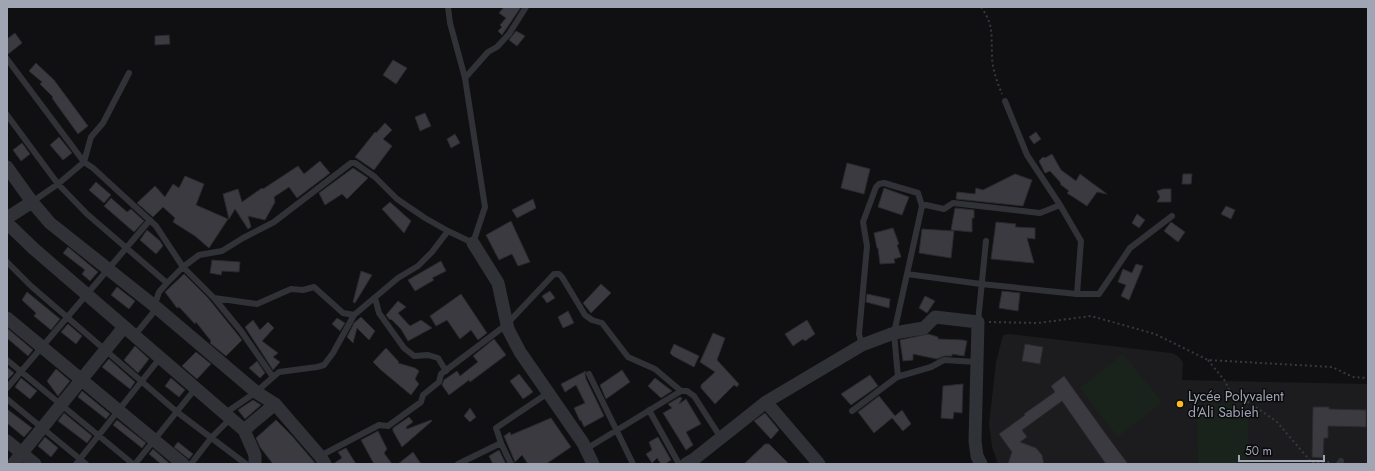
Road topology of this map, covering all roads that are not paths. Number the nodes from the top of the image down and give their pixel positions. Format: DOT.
graph roads {
  1 [pos="448,7"];
  2 [pos="526,7"];
  3 [pos="7,60"];
  4 [pos="129,73"];
  5 [pos="465,78"];
  6 [pos="1005,101"];
  7 [pos="7,115"];
  8 [pos="84,162"];
  9 [pos="7,167"];
  10 [pos="58,184"];
  11 [pos="32,202"];
  12 [pos="1060,205"];
  13 [pos="922,206"];
  14 [pos="1172,216"];
  15 [pos="7,218"];
  16 [pos="150,220"];
  17 [pos="7,223"];
  18 [pos="448,231"];
  19 [pos="986,241"];
  20 [pos="473,243"];
  21 [pos="127,248"];
  22 [pos="7,262"];
  23 [pos="183,266"];
  24 [pos="108,270"];
  25 [pos="907,274"];
  26 [pos="167,283"];
  27 [pos="981,284"];
  28 [pos="1077,294"];
  29 [pos="86,295"];
  30 [pos="214,298"];
  31 [pos="375,298"];
  32 [pos="157,308"];
  33 [pos="354,315"];
  34 [pos="7,318"];
  35 [pos="67,318"];
  36 [pos="978,322"];
  37 [pos="506,324"];
  38 [pos="124,327"];
  39 [pos="894,333"];
  40 [pos="134,336"];
  41 [pos="862,345"];
  42 [pos="42,347"];
  43 [pos="105,351"];
  44 [pos="160,358"];
  45 [pos="7,360"];
  46 [pos="976,362"];
  47 [pos="446,370"];
  48 [pos="21,371"];
  49 [pos="589,374"];
  50 [pos="273,377"];
  51 [pos="898,377"];
  52 [pos="81,380"];
  53 [pos="142,381"];
  54 [pos="7,388"];
  55 [pos="195,389"];
  56 [pos="681,391"];
  57 [pos="256,392"];
  58 [pos="548,393"];
  59 [pos="7,399"];
  60 [pos="766,402"];
  61 [pos="61,404"];
  62 [pos="275,404"];
  63 [pos="118,410"];
  64 [pos="649,410"];
  65 [pos="852,411"];
  66 [pos="176,412"];
  67 [pos="227,417"];
  68 [pos="42,428"];
  69 [pos="244,430"];
  70 [pos="617,430"];
  71 [pos="99,435"];
  72 [pos="211,438"];
  73 [pos="721,438"];
  74 [pos="154,440"];
  75 [pos="7,441"];
  76 [pos="501,443"];
  77 [pos="586,448"];
  78 [pos="21,453"];
  79 [pos="323,460"];
  80 [pos="78,461"];
  81 [pos="13,464"];
  82 [pos="35,464"];
  83 [pos="86,464"];
  84 [pos="134,464"];
  85 [pos="184,464"];
  86 [pos="191,464"];
  87 [pos="246,464"];
  88 [pos="256,464"];
  89 [pos="458,464"];
  90 [pos="511,464"];
  91 [pos="593,464"];
  92 [pos="634,464"];
  93 [pos="679,464"];
  94 [pos="686,464"];
  95 [pos="819,464"];
  96 [pos="981,464"];
  1 -- 5 [label="lane"];
  2 -- 5 [label="lane"];
  3 -- 8 [label="lane"];
  4 -- 8 [label="lane"];
  5 -- 20 [label="lane"];
  6 -- 12 [label="lane"];
  7 -- 10 [label="lane"];
  8 -- 10 [label="lane"];
  8 -- 16 [label="lane"];
  9 -- 11 [label="street"];
  10 -- 11 [label="lane"];
  10 -- 21 [label="lane"];
  11 -- 15 [label="street"];
  11 -- 24 [label="street"];
  12 -- 13 [label="lane"];
  12 -- 28 [label="lane"];
  13 -- 25 [label="lane"];
  13 -- 41 [label="lane"];
  14 -- 28 [label="lane"];
  16 -- 21 [label="lane"];
  16 -- 23 [label="lane"];
  17 -- 29 [label="street"];
  18 -- 20 [label="lane"];
  18 -- 23 [label="lane"];
  18 -- 31 [label="lane"];
  19 -- 27 [label="lane"];
  20 -- 37 [label="street"];
  21 -- 24 [label="lane"];
  21 -- 26 [label="lane"];
  22 -- 35 [label="lane"];
  23 -- 26 [label="lane"];
  23 -- 30 [label="lane"];
  24 -- 29 [label="lane"];
  24 -- 32 [label="street"];
  25 -- 27 [label="lane"];
  25 -- 39 [label="lane"];
  26 -- 32 [label="lane"];
  27 -- 28 [label="lane"];
  27 -- 36 [label="lane"];
  29 -- 35 [label="lane"];
  29 -- 38 [label="street"];
  30 -- 33 [label="lane"];
  30 -- 50 [label="lane"];
  31 -- 33 [label="lane"];
  31 -- 47 [label="lane"];
  32 -- 40 [label="lane"];
  32 -- 57 [label="street"];
  33 -- 50 [label="lane"];
  34 -- 42 [label="street"];
  35 -- 42 [label="lane"];
  35 -- 43 [label="lane"];
  36 -- 39 [label="street"];
  36 -- 46 [label="street"];
  37 -- 47 [label="lane"];
  37 -- 56 [label="lane"];
  37 -- 58 [label="street"];
  38 -- 40 [label="street"];
  38 -- 43 [label="street"];
  39 -- 41 [label="street"];
  39 -- 51 [label="lane"];
  40 -- 44 [label="street"];
  41 -- 60 [label="street"];
  42 -- 48 [label="lane"];
  42 -- 52 [label="street"];
  43 -- 52 [label="street"];
  43 -- 53 [label="lane"];
  44 -- 53 [label="lane"];
  44 -- 55 [label="street"];
  45 -- 48 [label="lane"];
  46 -- 51 [label="lane"];
  46 -- 96 [label="street"];
  47 -- 79 [label="lane"];
  48 -- 54 [label="lane"];
  48 -- 61 [label="lane"];
  49 -- 70 [label="lane"];
  50 -- 57 [label="lane"];
  51 -- 65 [label="lane"];
  52 -- 61 [label="street"];
  52 -- 63 [label="street"];
  53 -- 63 [label="lane"];
  53 -- 66 [label="lane"];
  55 -- 66 [label="lane"];
  55 -- 67 [label="street"];
  56 -- 64 [label="lane"];
  56 -- 73 [label="lane"];
  57 -- 62 [label="street"];
  57 -- 67 [label="lane"];
  58 -- 76 [label="lane"];
  58 -- 77 [label="street"];
  59 -- 68 [label="lane"];
  60 -- 73 [label="street"];
  60 -- 95 [label="street"];
  61 -- 68 [label="street"];
  61 -- 71 [label="lane"];
  62 -- 69 [label="street"];
  62 -- 79 [label="street"];
  63 -- 71 [label="lane"];
  63 -- 74 [label="street"];
  64 -- 70 [label="lane"];
  64 -- 93 [label="lane"];
  66 -- 72 [label="lane"];
  66 -- 74 [label="lane"];
  67 -- 69 [label="street"];
  67 -- 72 [label="lane"];
  68 -- 78 [label="street"];
  68 -- 80 [label="lane"];
  69 -- 88 [label="street"];
  70 -- 77 [label="lane"];
  70 -- 92 [label="lane"];
  71 -- 80 [label="lane"];
  71 -- 84 [label="lane"];
  72 -- 86 [label="lane"];
  72 -- 87 [label="lane"];
  73 -- 94 [label="street"];
  74 -- 84 [label="lane"];
  74 -- 85 [label="street"];
  75 -- 78 [label="street"];
  76 -- 89 [label="lane"];
  76 -- 90 [label="lane"];
  77 -- 91 [label="street"];
  78 -- 81 [label="street"];
  78 -- 82 [label="street"];
  80 -- 83 [label="lane"];
}
